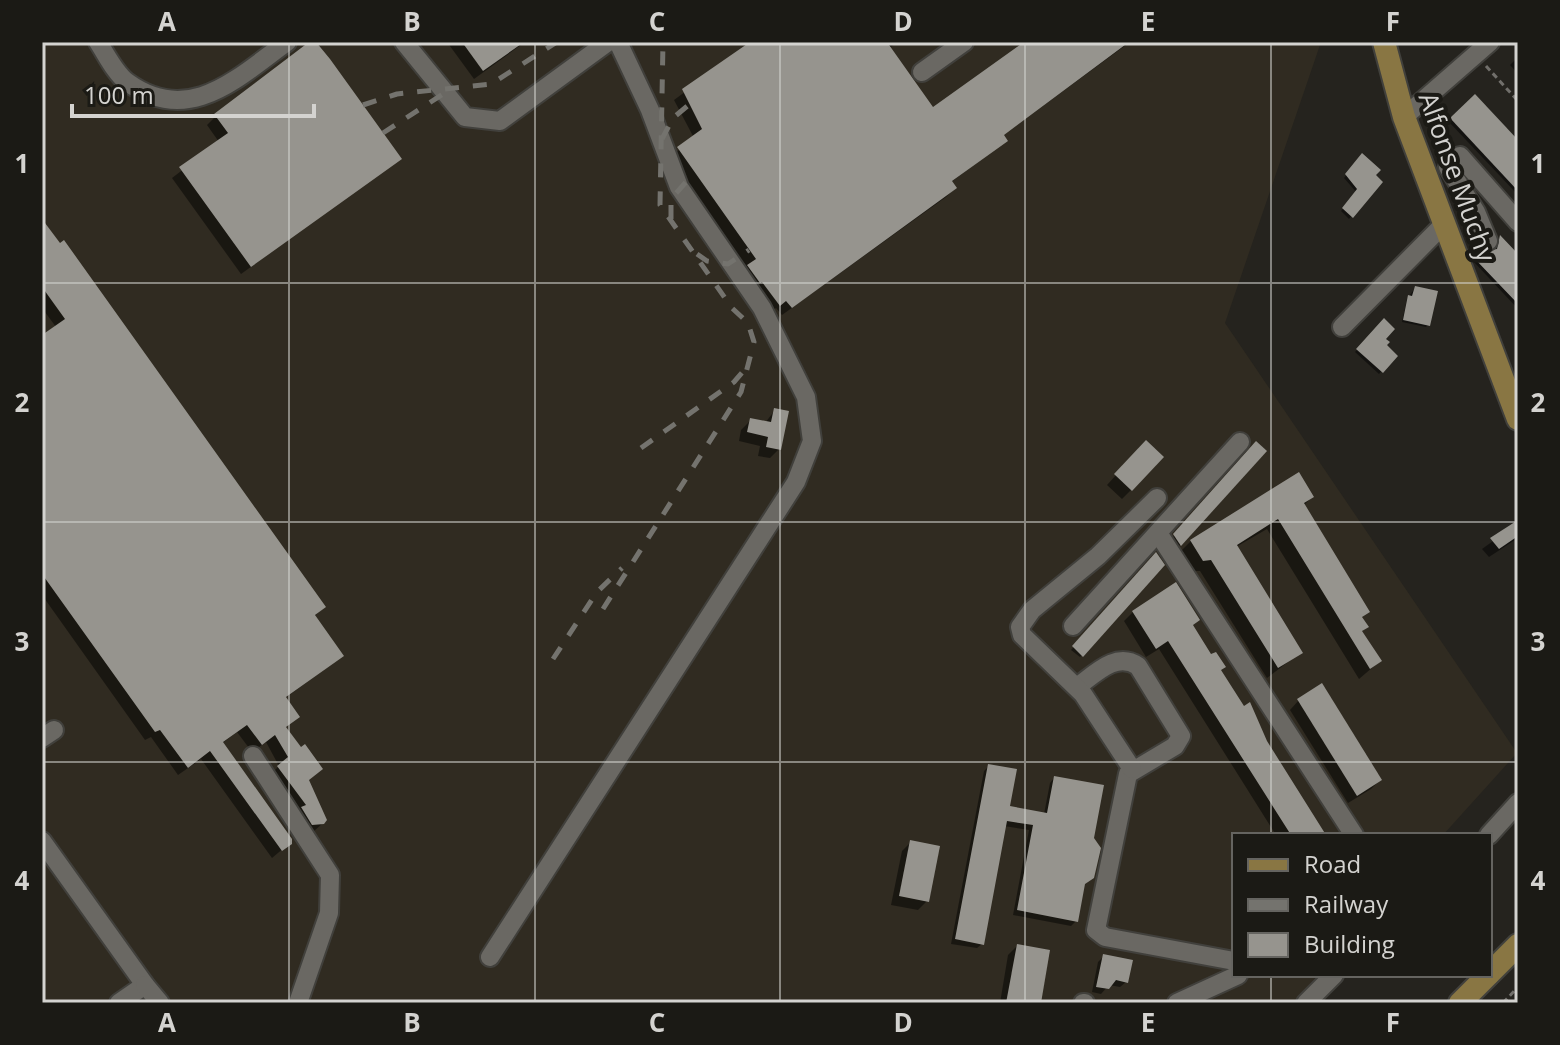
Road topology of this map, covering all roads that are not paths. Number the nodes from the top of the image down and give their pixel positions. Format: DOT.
graph roads {
  1 [pos="98,42"];
  2 [pos="287,42"];
  3 [pos="404,42"];
  4 [pos="608,42"];
  5 [pos="618,42"];
  6 [pos="964,42"];
  7 [pos="1384,42"];
  8 [pos="1483,48"];
  9 [pos="922,72"];
  10 [pos="1404,117"];
  11 [pos="1518,222"];
  12 [pos="1444,224"];
  13 [pos="1488,241"];
  14 [pos="1342,327"];
  15 [pos="1518,419"];
  16 [pos="1240,442"];
  17 [pos="1157,498"];
  18 [pos="1158,533"];
  19 [pos="1073,626"];
  20 [pos="1077,687"];
  21 [pos="253,756"];
  22 [pos="1132,769"];
  23 [pos="1518,803"];
  24 [pos="1353,833"];
  25 [pos="1491,833"];
  26 [pos="42,841"];
  27 [pos="1518,945"];
  28 [pos="490,957"];
  29 [pos="1232,961"];
  30 [pos="1492,971"];
  31 [pos="1234,977"];
  32 [pos="1332,977"];
  33 [pos="1486,977"];
  34 [pos="145,985"];
  35 [pos="119,1003"];
  36 [pos="160,1003"];
  37 [pos="298,1003"];
  38 [pos="1177,1003"];
  39 [pos="1306,1003"];
  40 [pos="1460,1003"];
  1 -- 2 [label="street"];
  3 -- 4 [label="street"];
  5 -- 28 [label="street"];
  6 -- 9 [label="street"];
  7 -- 10 [label="main road, Alfonse Muchy"];
  8 -- 10 [label="street"];
  10 -- 12 [label="main road, Alfonse Muchy"];
  11 -- 13 [label="street"];
  12 -- 14 [label="street"];
  12 -- 15 [label="main road, Alfonse Muchy"];
  16 -- 18 [label="street"];
  17 -- 20 [label="street"];
  18 -- 19 [label="street"];
  18 -- 24 [label="street"];
  20 -- 22 [label="street"];
  20 -- 22 [label="street"];
  21 -- 37 [label="street"];
  22 -- 29 [label="street"];
  23 -- 25 [label="street"];
  26 -- 34 [label="street"];
  27 -- 30 [label="main road"];
  31 -- 38 [label="street"];
  32 -- 39 [label="street"];
  33 -- 40 [label="main road"];
  34 -- 35 [label="street"];
  34 -- 36 [label="street"];
}
